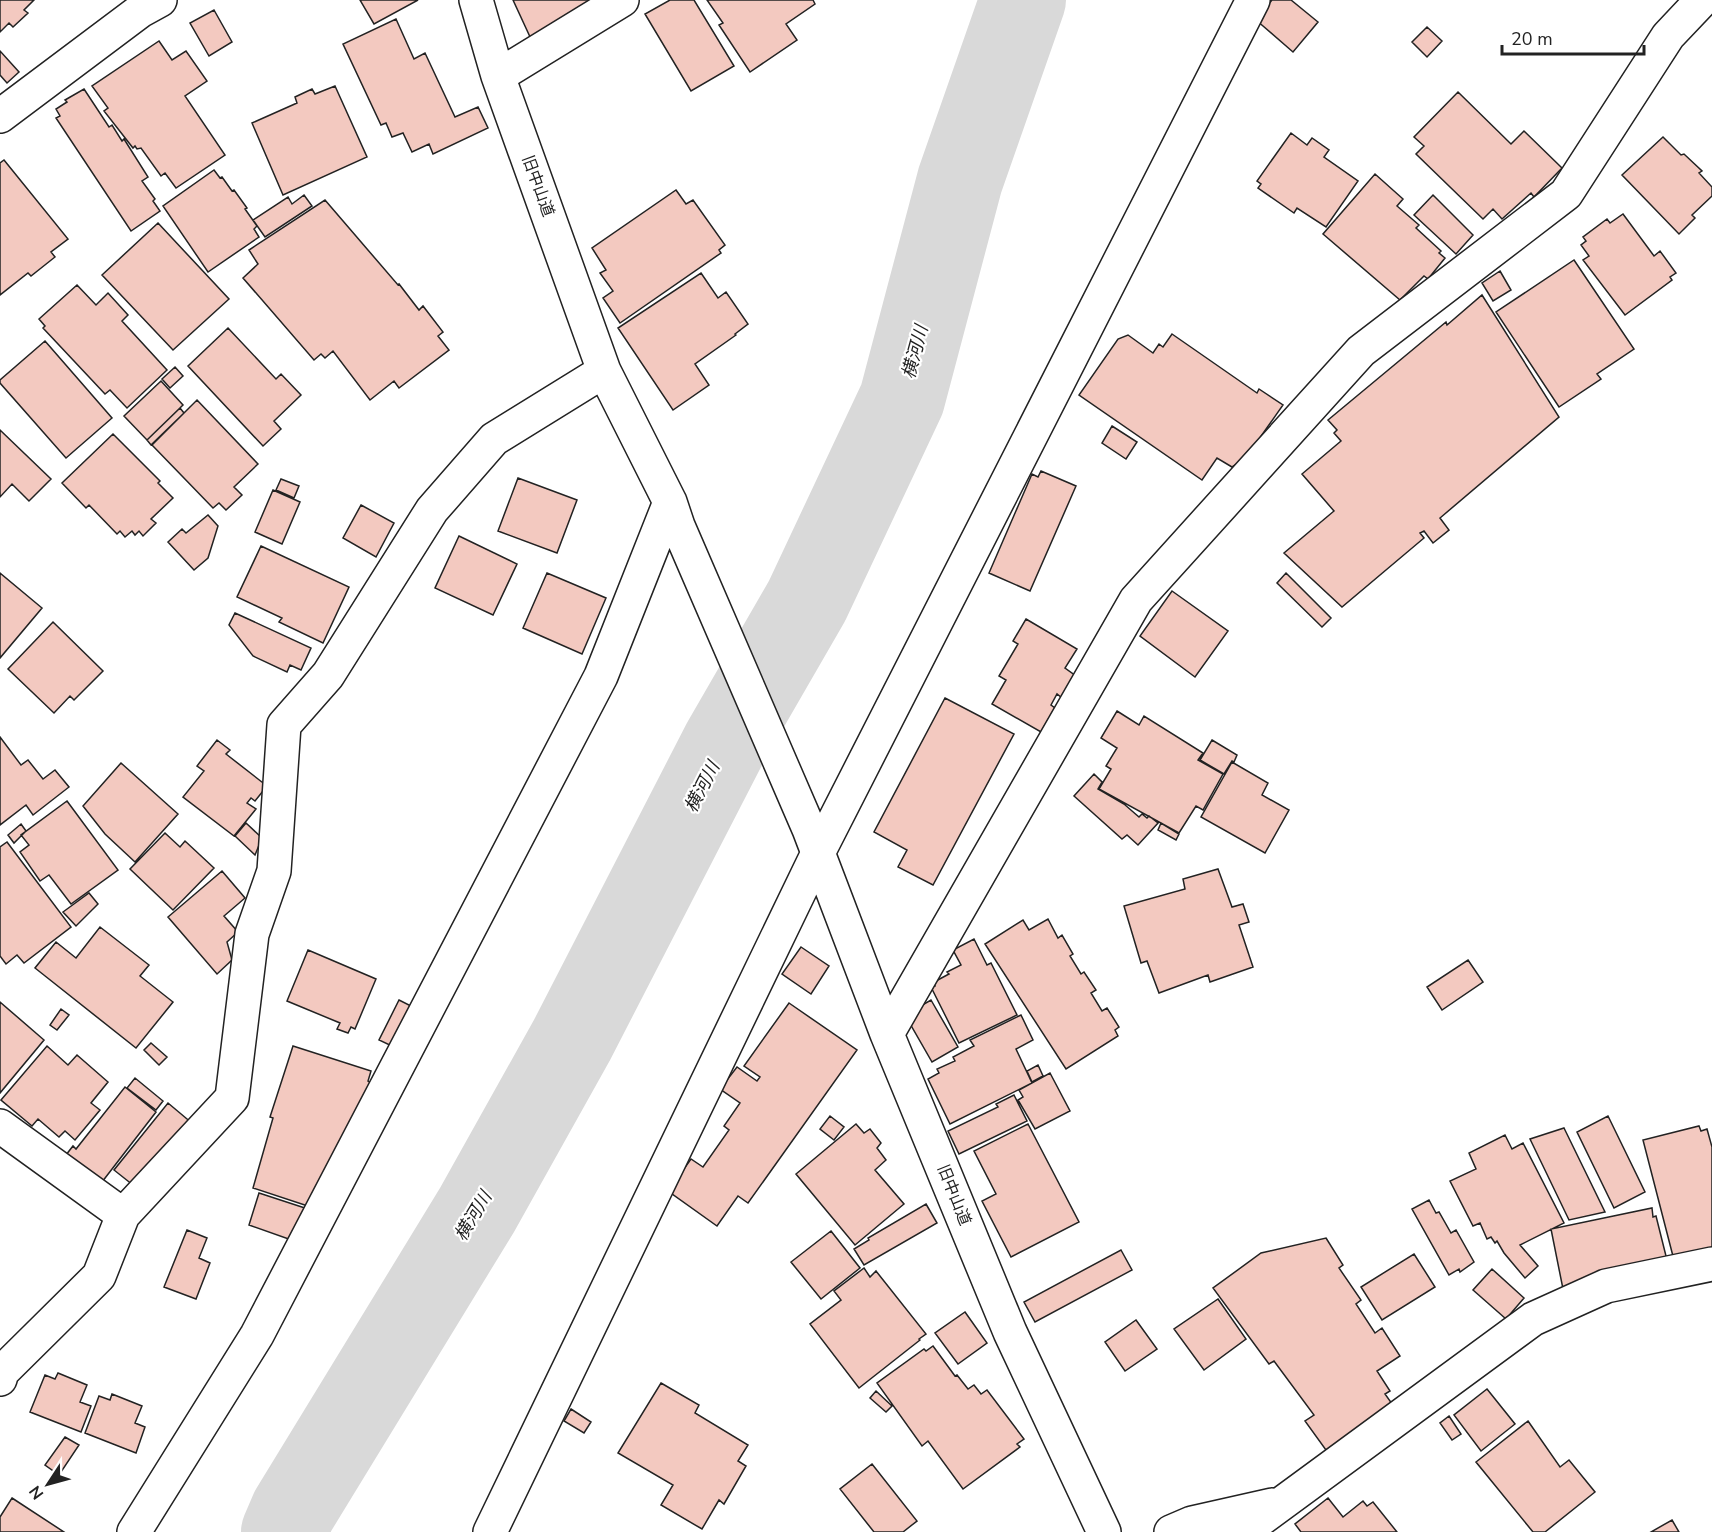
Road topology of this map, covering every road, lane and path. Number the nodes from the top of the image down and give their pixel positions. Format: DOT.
graph roads {
  1 [pos="160,0"];
  2 [pos="476,0"];
  3 [pos="622,0"];
  4 [pos="1253,0"];
  5 [pos="1702,0"];
  6 [pos="498,76"];
  7 [pos="0,116"];
  8 [pos="604,371"];
  9 [pos="674,514"];
  10 [pos="813,841"];
  11 [pos="887,1034"];
  12 [pos="0,1126"];
  13 [pos="123,1215"];
  14 [pos="1712,1264"];
  15 [pos="0,1379"];
  16 [pos="1283,1503"];
  17 [pos="134,1532"];
  18 [pos="490,1532"];
  19 [pos="1104,1532"];
  20 [pos="1171,1532"];
  21 [pos="1243,1532"];
  1 -- 7 [label="street"];
  2 -- 6 [label="street, 旧中山道"];
  3 -- 6 [label="street"];
  4 -- 10 [label="street"];
  5 -- 11 [label="street"];
  6 -- 8 [label="street, 旧中山道"];
  8 -- 9 [label="street, 旧中山道"];
  8 -- 13 [label="street"];
  9 -- 10 [label="street, 旧中山道"];
  9 -- 17 [label="street"];
  10 -- 11 [label="street, 旧中山道"];
  10 -- 18 [label="street"];
  11 -- 19 [label="street, 旧中山道"];
  12 -- 13 [label="street"];
  13 -- 15 [label="street"];
  14 -- 16 [label="street"];
  16 -- 20 [label="street"];
  16 -- 21 [label="street"];
}
